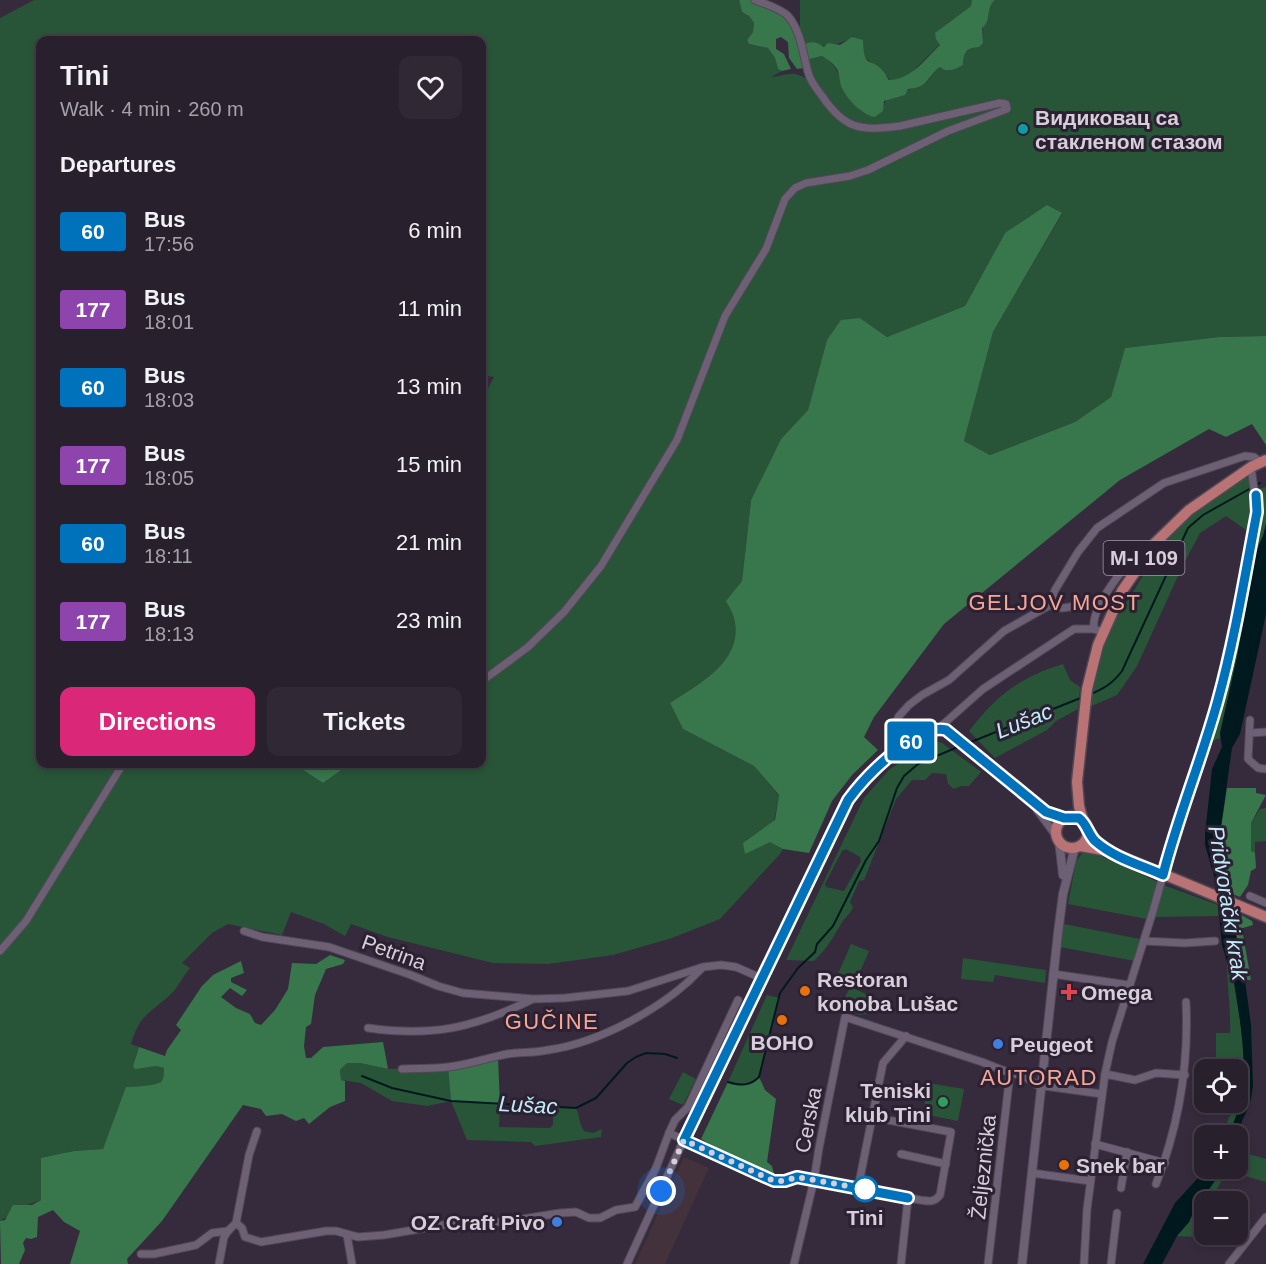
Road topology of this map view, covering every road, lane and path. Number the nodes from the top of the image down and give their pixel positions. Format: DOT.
graph roads {
  1 [pos="755,0"];
  2 [pos="1259,463"];
  3 [pos="1147,555"];
  4 [pos="1101,601"];
  5 [pos="1050,605"];
  6 [pos="1099,630"];
  7 [pos="486,678"];
  8 [pos="1250,720"];
  9 [pos="939,728"];
  10 [pos="1266,732"];
  11 [pos="1250,733"];
  12 [pos="897,751"];
  13 [pos="121,768"];
  14 [pos="1266,768"];
  15 [pos="1077,782"];
  16 [pos="1030,801"];
  17 [pos="1066,817"];
  18 [pos="1086,825"];
  19 [pos="1058,839"];
  20 [pos="1077,847"];
  21 [pos="1108,851"];
  22 [pos="1163,875"];
  23 [pos="1063,894"];
  24 [pos="1250,896"];
  25 [pos="1266,903"];
  26 [pos="1266,917"];
  27 [pos="244,931"];
  28 [pos="1144,941"];
  29 [pos="1215,941"];
  30 [pos="0,951"];
  31 [pos="703,967"];
  32 [pos="1053,974"];
  33 [pos="761,978"];
  34 [pos="1130,985"];
  35 [pos="533,999"];
  36 [pos="738,1000"];
  37 [pos="1186,1002"];
  38 [pos="368,1028"];
  39 [pos="906,1036"];
  40 [pos="402,1069"];
  41 [pos="1010,1073"];
  42 [pos="1105,1074"];
  43 [pos="1185,1076"];
  44 [pos="1042,1086"];
  45 [pos="1102,1094"];
  46 [pos="872,1117"];
  47 [pos="257,1131"];
  48 [pos="669,1133"];
  49 [pos="684,1140"];
  50 [pos="1095,1144"];
  51 [pos="1127,1152"];
  52 [pos="901,1154"];
  53 [pos="1165,1163"];
  54 [pos="946,1164"];
  55 [pos="1032,1173"];
  56 [pos="814,1180"];
  57 [pos="1090,1181"];
  58 [pos="1156,1184"];
  59 [pos="858,1188"];
  60 [pos="1121,1188"];
  61 [pos="908,1198"];
  62 [pos="1117,1213"];
  63 [pos="1266,1217"];
  64 [pos="236,1223"];
  65 [pos="228,1231"];
  66 [pos="347,1235"];
  67 [pos="141,1254"];
  68 [pos="219,1264"];
  69 [pos="352,1264"];
  70 [pos="627,1264"];
  71 [pos="794,1264"];
  72 [pos="902,1264"];
  73 [pos="989,1264"];
  74 [pos="1022,1264"];
  75 [pos="1084,1264"];
  76 [pos="1111,1264"];
  77 [pos="1229,1264"];
  1 -- 7 [label="street"];
  2 -- 3 [label="main road, M-I 109"];
  2 -- 5 [label="street"];
  2 -- 22 [label="street"];
  3 -- 4 [label="street"];
  3 -- 6 [label="main road, M-I 109"];
  4 -- 5 [label="street"];
  4 -- 6 [label="street"];
  5 -- 12 [label="street"];
  6 -- 9 [label="street"];
  6 -- 15 [label="main road, M-I 109"];
  8 -- 11 [label="street"];
  9 -- 12 [label="street"];
  9 -- 16 [label="street"];
  10 -- 11 [label="street"];
  11 -- 14 [label="street"];
  12 -- 33 [label="street"];
  13 -- 30 [label="street"];
  15 -- 17 [label="main road, M-I 109"];
  15 -- 18 [label="main road, M-I 109"];
  16 -- 17 [label="street"];
  16 -- 19 [label="street"];
  17 -- 18 [label="main road"];
  17 -- 19 [label="main road, M-I 109"];
  18 -- 20 [label="main road"];
  18 -- 21 [label="main road"];
  19 -- 20 [label="main road"];
  19 -- 23 [label="street"];
  20 -- 21 [label="main road"];
  20 -- 23 [label="street"];
  21 -- 22 [label="main road"];
  22 -- 26 [label="main road"];
  22 -- 28 [label="street"];
  23 -- 32 [label="street"];
  24 -- 25 [label="street"];
  27 -- 35 [label="street, Petrina"];
  28 -- 29 [label="street"];
  28 -- 34 [label="street"];
  31 -- 33 [label="street, Petrina"];
  31 -- 35 [label="street, Petrina"];
  31 -- 40 [label="street"];
  32 -- 34 [label="street"];
  32 -- 44 [label="street"];
  33 -- 49 [label="street"];
  34 -- 42 [label="street"];
  35 -- 38 [label="street, Petrina"];
  36 -- 48 [label="street"];
  37 -- 43 [label="street"];
  39 -- 41 [label="street"];
  39 -- 46 [label="street"];
  39 -- 56 [label="street, Cerska"];
  41 -- 44 [label="street"];
  41 -- 73 [label="street, Željeznička"];
  42 -- 43 [label="street"];
  42 -- 45 [label="street"];
  43 -- 53 [label="street"];
  44 -- 45 [label="street"];
  44 -- 55 [label="street"];
  45 -- 50 [label="street"];
  46 -- 54 [label="street"];
  46 -- 59 [label="street"];
  47 -- 64 [label="street"];
  48 -- 49 [label="street"];
  48 -- 66 [label="street"];
  49 -- 56 [label="street"];
  49 -- 70 [label="street"];
  50 -- 51 [label="street"];
  50 -- 57 [label="street"];
  51 -- 53 [label="street"];
  51 -- 60 [label="street"];
  52 -- 54 [label="street"];
  53 -- 58 [label="street"];
  54 -- 61 [label="street"];
  55 -- 57 [label="street"];
  55 -- 74 [label="street"];
  56 -- 59 [label="street"];
  56 -- 71 [label="street, Cerska"];
  57 -- 75 [label="street"];
  59 -- 61 [label="street"];
  61 -- 72 [label="street"];
  62 -- 76 [label="street"];
  63 -- 77 [label="street"];
  64 -- 65 [label="street"];
  64 -- 66 [label="street"];
  65 -- 67 [label="street"];
  65 -- 68 [label="street"];
  66 -- 69 [label="street"];
}
